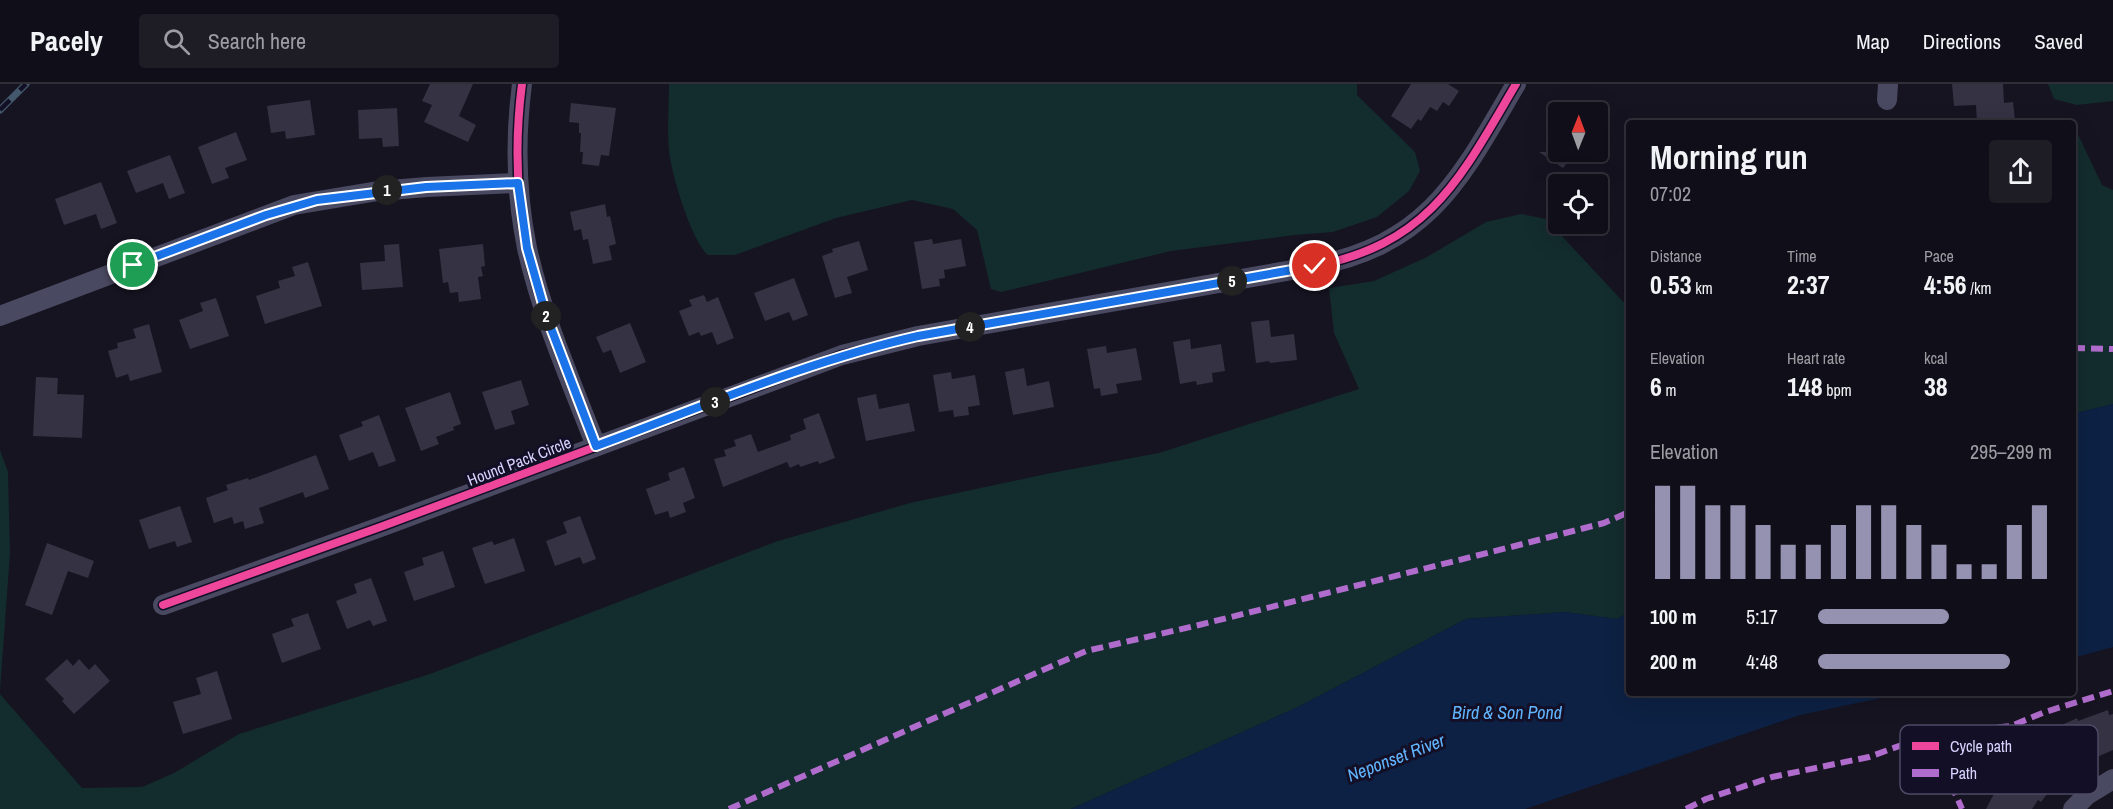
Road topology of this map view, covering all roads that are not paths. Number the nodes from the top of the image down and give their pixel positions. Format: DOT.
graph roads {
  1 [pos="522,84"];
  2 [pos="1516,84"];
  3 [pos="518,183"];
  4 [pos="0,316"];
  5 [pos="596,446"];
  6 [pos="163,605"];
  7 [pos="2113,778"];
  8 [pos="2098,787"];
  9 [pos="2088,794"];
  10 [pos="2073,809"];
  1 -- 3 [label="street"];
  2 -- 5 [label="street, Hound Pack Circle"];
  3 -- 4 [label="street"];
  3 -- 5 [label="street"];
  5 -- 6 [label="street, Hound Pack Circle"];
  7 -- 8 [label="street"];
  9 -- 10 [label="street"];
}
